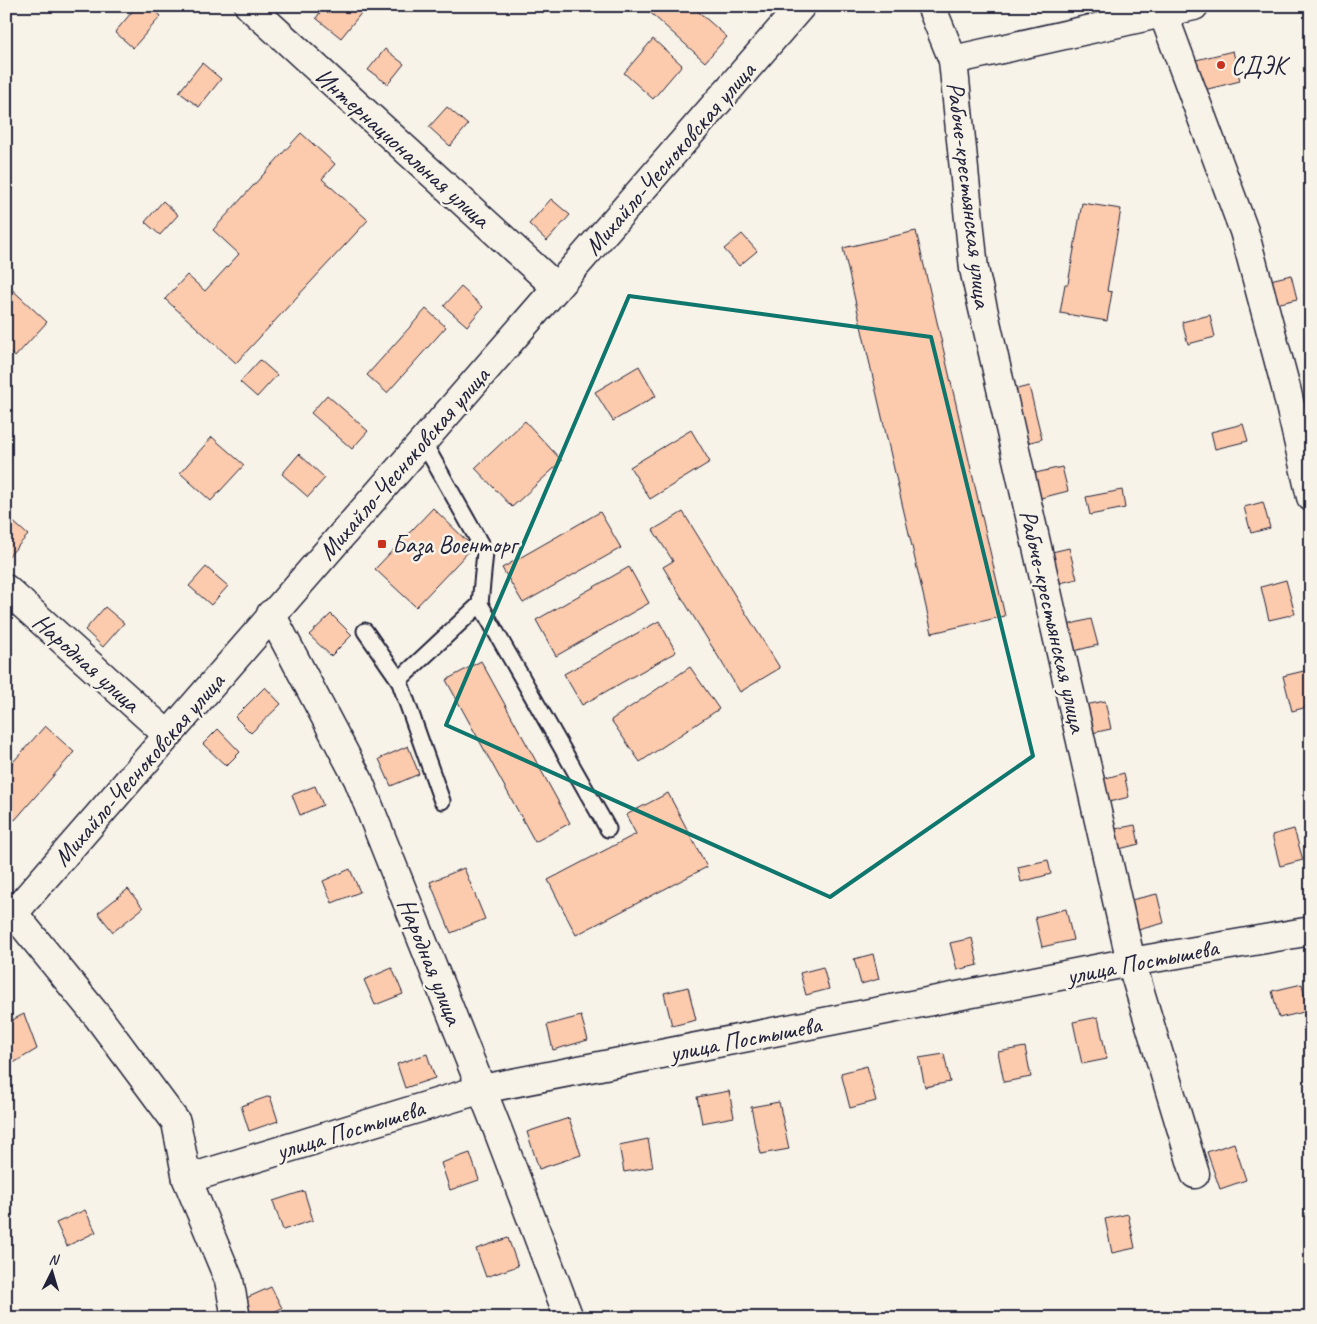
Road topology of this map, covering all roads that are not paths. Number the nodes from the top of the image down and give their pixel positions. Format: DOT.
graph roads {
  1 [pos="250,6"];
  2 [pos="801,6"];
  3 [pos="931,6"];
  4 [pos="1194,6"];
  5 [pos="1163,13"];
  6 [pos="953,60"];
  7 [pos="556,287"];
  8 [pos="422,440"];
  9 [pos="1311,497"];
  10 [pos="6,589"];
  11 [pos="480,604"];
  12 [pos="271,614"];
  13 [pos="365,631"];
  14 [pos="399,680"];
  15 [pos="168,734"];
  16 [pos="442,801"];
  17 [pos="608,830"];
  18 [pos="10,918"];
  19 [pos="1311,930"];
  20 [pos="1131,962"];
  21 [pos="482,1089"];
  22 [pos="1195,1174"];
  23 [pos="186,1179"];
  24 [pos="236,1318"];
  25 [pos="570,1318"];
  1 -- 7 [label="street, Интернациональная улица"];
  2 -- 7 [label="street, Михайло-Чесноковская улица"];
  3 -- 6 [label="street, Рабоче-крестьянская улица"];
  4 -- 5 [label="street"];
  5 -- 6 [label="street"];
  5 -- 9 [label="street"];
  6 -- 20 [label="street, Рабоче-крестьянская улица"];
  7 -- 8 [label="street, Михайло-Чесноковская улица"];
  8 -- 11 [label="lane"];
  8 -- 12 [label="street, Михайло-Чесноковская улица"];
  10 -- 15 [label="street, Народная улица"];
  11 -- 14 [label="lane"];
  11 -- 17 [label="lane"];
  12 -- 15 [label="street, Михайло-Чесноковская улица"];
  12 -- 21 [label="street, Народная улица"];
  13 -- 14 [label="lane"];
  14 -- 16 [label="lane"];
  15 -- 18 [label="street, Михайло-Чесноковская улица"];
  18 -- 23 [label="street"];
  19 -- 20 [label="street, улица Постышева"];
  20 -- 21 [label="street, улица Постышева"];
  20 -- 22 [label="street, Рабоче-крестьянская улица"];
  21 -- 23 [label="street, улица Постышева"];
  21 -- 25 [label="street, Народная улица"];
  23 -- 24 [label="street"];
}
